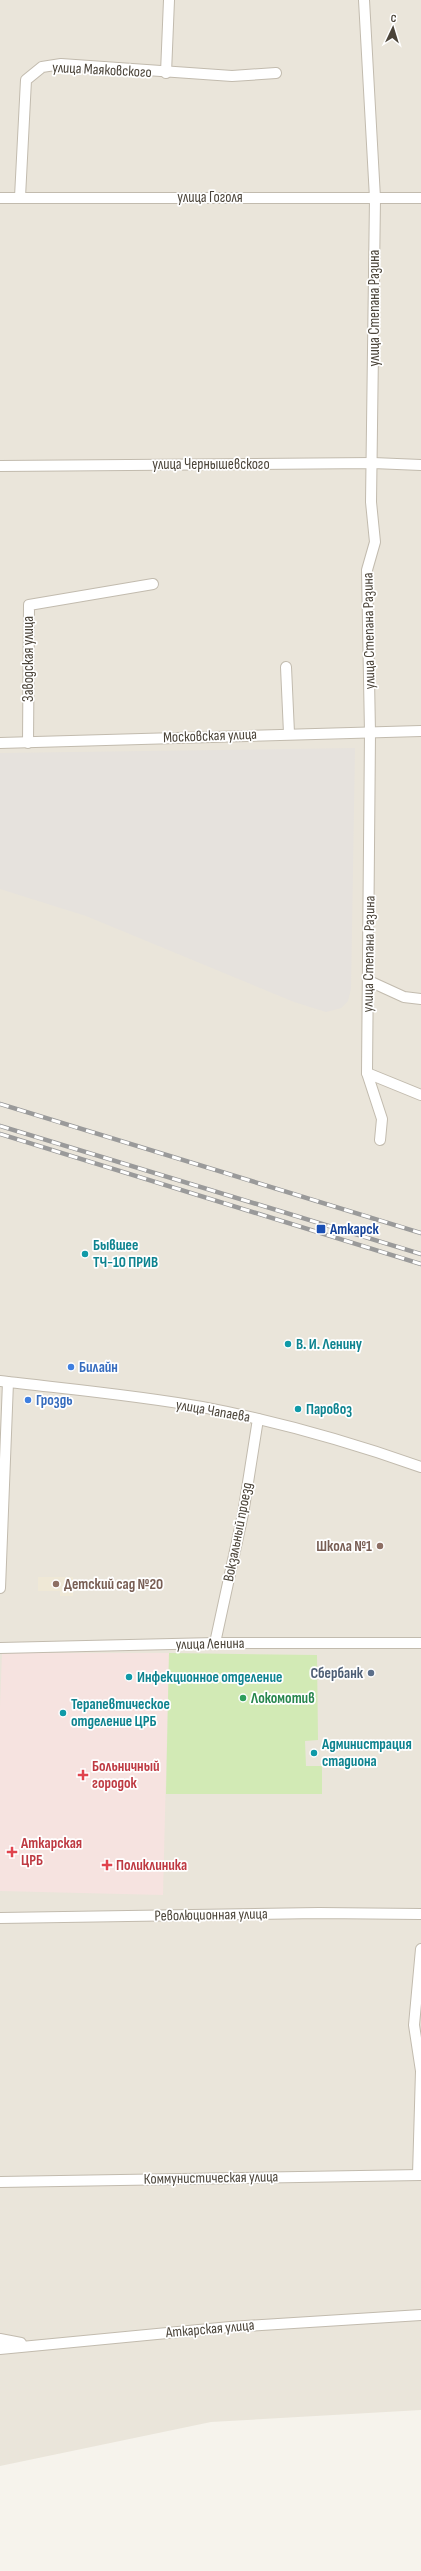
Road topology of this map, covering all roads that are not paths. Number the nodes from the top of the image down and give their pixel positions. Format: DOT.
graph roads {
  1 [pos="169,0"];
  2 [pos="364,0"];
  3 [pos="166,73"];
  4 [pos="276,73"];
  5 [pos="20,197"];
  6 [pos="0,198"];
  7 [pos="375,198"];
  8 [pos="421,198"];
  9 [pos="373,463"];
  10 [pos="421,465"];
  11 [pos="0,466"];
  12 [pos="153,584"];
  13 [pos="286,667"];
  14 [pos="421,731"];
  15 [pos="289,733"];
  16 [pos="370,733"];
  17 [pos="28,742"];
  18 [pos="0,743"];
  19 [pos="369,982"];
  20 [pos="421,999"];
  21 [pos="367,1073"];
  22 [pos="421,1095"];
  23 [pos="380,1140"];
  24 [pos="4,1382"];
  25 [pos="258,1419"];
  26 [pos="421,1467"];
  27 [pos="0,1588"];
  28 [pos="421,1642"];
  29 [pos="216,1643"];
  30 [pos="0,1648"];
  31 [pos="421,1914"];
  32 [pos="0,1918"];
  33 [pos="421,1949"];
  34 [pos="419,2175"];
  35 [pos="0,2182"];
  36 [pos="421,2315"];
  37 [pos="0,2339"];
  38 [pos="31,2345"];
  39 [pos="0,2349"];
  1 -- 3 [label="street"];
  2 -- 7 [label="street, улица Степана Разина"];
  3 -- 4 [label="street, улица Маяковского"];
  3 -- 5 [label="street, улица Маяковского"];
  5 -- 6 [label="street, улица Гоголя"];
  5 -- 7 [label="street, улица Гоголя"];
  7 -- 8 [label="street, улица Гоголя"];
  7 -- 9 [label="street, улица Степана Разина"];
  9 -- 10 [label="street, улица Чернышевского"];
  9 -- 11 [label="street, улица Чернышевского"];
  9 -- 16 [label="street, улица Степана Разина"];
  12 -- 17 [label="street, Заводская улица"];
  13 -- 15 [label="street"];
  14 -- 16 [label="street, Московская улица"];
  15 -- 16 [label="street, Московская улица"];
  15 -- 17 [label="street, Московская улица"];
  16 -- 19 [label="street, улица Степана Разина"];
  17 -- 18 [label="street, Московская улица"];
  19 -- 20 [label="street"];
  19 -- 21 [label="street, улица Степана Разина"];
  21 -- 22 [label="street"];
  21 -- 23 [label="street, улица Степана Разина"];
  24 -- 25 [label="street, улица Чапаева"];
  24 -- 27 [label="street"];
  25 -- 26 [label="street, улица Чапаева"];
  25 -- 29 [label="street, Вокзальный проезд"];
  28 -- 29 [label="street, улица Ленина"];
  29 -- 30 [label="street, улица Ленина"];
  31 -- 32 [label="street, Революционная улица"];
  33 -- 34 [label="street"];
  34 -- 35 [label="street, Коммунистическая улица"];
  36 -- 38 [label="street, Аткарская улица"];
  37 -- 38 [label="street"];
  38 -- 39 [label="street, Аткарская улица"];
}
